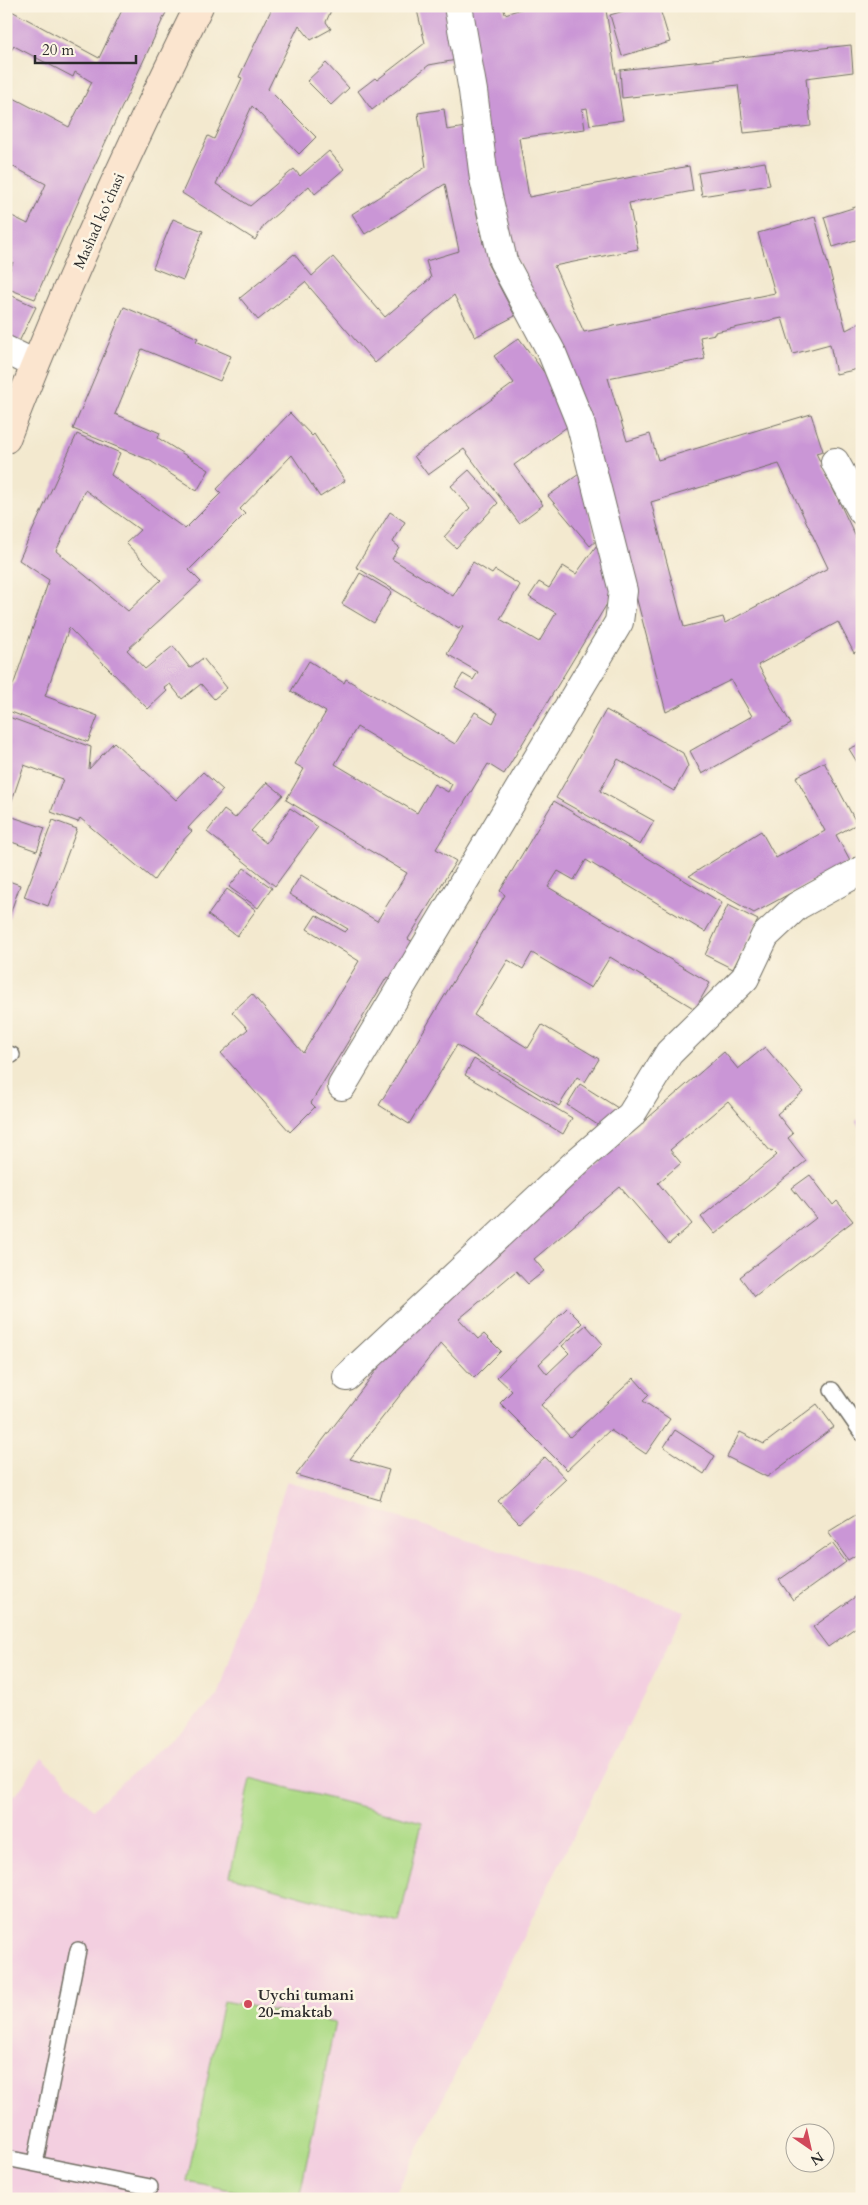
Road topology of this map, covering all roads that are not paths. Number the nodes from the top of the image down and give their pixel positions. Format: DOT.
graph roads {
  1 [pos="199,6"];
  2 [pos="458,6"];
  3 [pos="6,350"];
  4 [pos="35,364"];
  5 [pos="6,439"];
  6 [pos="835,462"];
  7 [pos="862,512"];
  8 [pos="862,870"];
  9 [pos="342,1086"];
  10 [pos="347,1376"];
  11 [pos="832,1390"];
  12 [pos="862,1433"];
  13 [pos="78,1950"];
  14 [pos="6,2158"];
  15 [pos="35,2163"];
  16 [pos="150,2187"];
  1 -- 4 [label="street, Mashad koʻchasi"];
  2 -- 9 [label="street"];
  3 -- 4 [label="street"];
  4 -- 5 [label="street, Mashad koʻchasi"];
  6 -- 7 [label="street"];
  8 -- 10 [label="street"];
  11 -- 12 [label="lane"];
  13 -- 15 [label="lane"];
  14 -- 15 [label="lane"];
  15 -- 16 [label="lane"];
}
